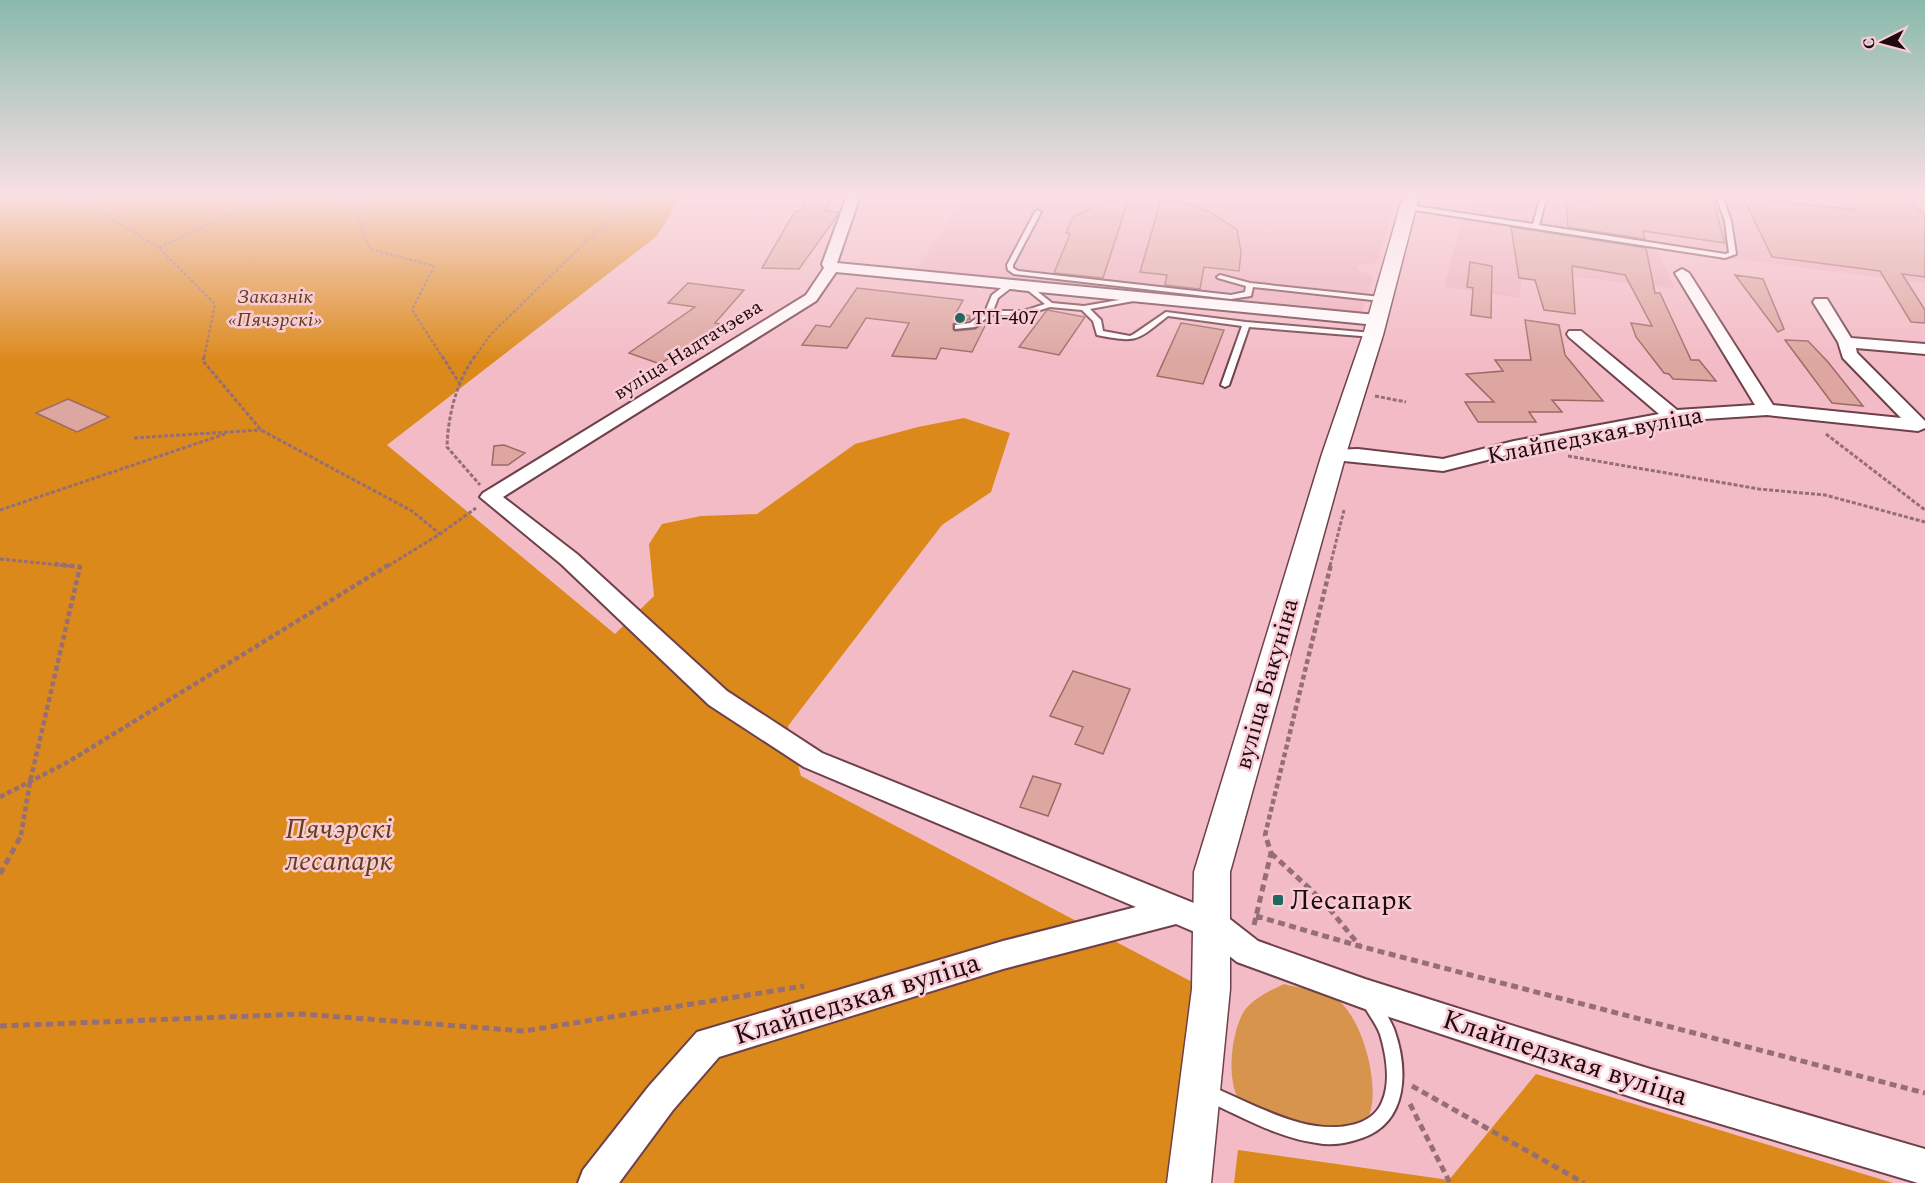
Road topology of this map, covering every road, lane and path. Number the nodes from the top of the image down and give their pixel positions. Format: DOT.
graph roads {
  1 [pos="162,251"];
  2 [pos="378,251"];
  3 [pos="576,251"];
  4 [pos="834,251"];
  5 [pos="1017,251"];
  6 [pos="1396,251"];
  7 [pos="1694,251"];
  8 [pos="1733,251"];
  9 [pos="832,267"];
  10 [pos="1682,273"];
  11 [pos="1220,277"];
  12 [pos="1020,285"];
  13 [pos="1250,285"];
  14 [pos="1144,297"];
  15 [pos="1821,302"];
  16 [pos="1050,305"];
  17 [pos="1084,308"];
  18 [pos="988,314"];
  19 [pos="1376,318"];
  20 [pos="1246,324"];
  21 [pos="958,327"];
  22 [pos="1575,334"];
  23 [pos="1846,342"];
  24 [pos="1925,349"];
  25 [pos="460,384"];
  26 [pos="1225,385"];
  27 [pos="1378,385"];
  28 [pos="1375,396"];
  29 [pos="1406,402"];
  30 [pos="1372,406"];
  31 [pos="1767,410"];
  32 [pos="1798,412"];
  33 [pos="1673,416"];
  34 [pos="261,430"];
  35 [pos="225,434"];
  36 [pos="134,438"];
  37 [pos="1334,454"];
  38 [pos="1561,455"];
  39 [pos="490,497"];
  40 [pos="1347,501"];
  41 [pos="0,510"];
  42 [pos="1925,510"];
  43 [pos="1925,522"];
  44 [pos="440,534"];
  45 [pos="0,560"];
  46 [pos="30,782"];
  47 [pos="0,797"];
  48 [pos="1271,853"];
  49 [pos="0,874"];
  50 [pos="1178,910"];
  51 [pos="1256,916"];
  52 [pos="1215,926"];
  53 [pos="1359,946"];
  54 [pos="1248,952"];
  55 [pos="816,984"];
  56 [pos="1365,994"];
  57 [pos="0,1026"];
  58 [pos="1395,1077"];
  59 [pos="1202,1090"];
  60 [pos="1925,1093"];
  61 [pos="1925,1167"];
  62 [pos="596,1183"];
  63 [pos="1189,1183"];
  64 [pos="1450,1183"];
  65 [pos="1584,1183"];
  1 -- 34 [label="path"];
  2 -- 25 [label="path"];
  3 -- 25 [label="path"];
  4 -- 9 [label="street, вуліца Надтачэева"];
  5 -- 13 [label="lane"];
  6 -- 19 [label="street, вуліца Бакуніна"];
  7 -- 8 [label="lane"];
  9 -- 12 [label="street"];
  9 -- 39 [label="street, вуліца Надтачэева"];
  10 -- 31 [label="street"];
  11 -- 13 [label="lane"];
  12 -- 14 [label="street"];
  12 -- 16 [label="lane"];
  12 -- 18 [label="lane"];
  13 -- 19 [label="lane"];
  14 -- 17 [label="lane"];
  14 -- 19 [label="street"];
  15 -- 23 [label="street"];
  16 -- 17 [label="lane"];
  16 -- 18 [label="lane"];
  17 -- 20 [label="lane"];
  18 -- 21 [label="lane"];
  19 -- 20 [label="lane"];
  19 -- 37 [label="street, вуліца Бакуніна"];
  20 -- 26 [label="lane"];
  22 -- 33 [label="street"];
  23 -- 24 [label="street"];
  23 -- 32 [label="street, Клайпедзкая вуліца"];
  25 -- 39 [label="path"];
  27 -- 28 [label="path"];
  28 -- 29 [label="path"];
  28 -- 30 [label="path"];
  31 -- 32 [label="street, Клайпедзкая вуліца"];
  31 -- 33 [label="street, Клайпедзкая вуліца"];
  32 -- 42 [label="path"];
  33 -- 37 [label="street, Клайпедзкая вуліца"];
  34 -- 35 [label="path"];
  34 -- 44 [label="path"];
  35 -- 36 [label="path"];
  35 -- 41 [label="path"];
  37 -- 52 [label="street, вуліца Бакуніна"];
  38 -- 43 [label="path"];
  39 -- 44 [label="path"];
  39 -- 50 [label="street, Клайпедзкая вуліца"];
  40 -- 48 [label="path"];
  44 -- 46 [label="path"];
  45 -- 46 [label="path"];
  46 -- 47 [label="path"];
  46 -- 49 [label="path"];
  48 -- 51 [label="path"];
  48 -- 53 [label="path"];
  50 -- 52 [label="street, Клайпедзкая вуліца"];
  50 -- 62 [label="street, Клайпедзкая вуліца"];
  51 -- 53 [label="path"];
  51 -- 54 [label="path"];
  52 -- 54 [label="street, Клайпедзкая вуліца"];
  52 -- 59 [label="street, вуліца Бакуніна"];
  53 -- 60 [label="path"];
  54 -- 56 [label="street, Клайпедзкая вуліца"];
  55 -- 57 [label="path"];
  56 -- 58 [label="lane"];
  56 -- 61 [label="street, Клайпедзкая вуліца"];
  58 -- 59 [label="lane"];
  58 -- 64 [label="path"];
  58 -- 65 [label="path"];
  59 -- 63 [label="street, вуліца Бакуніна"];
}
